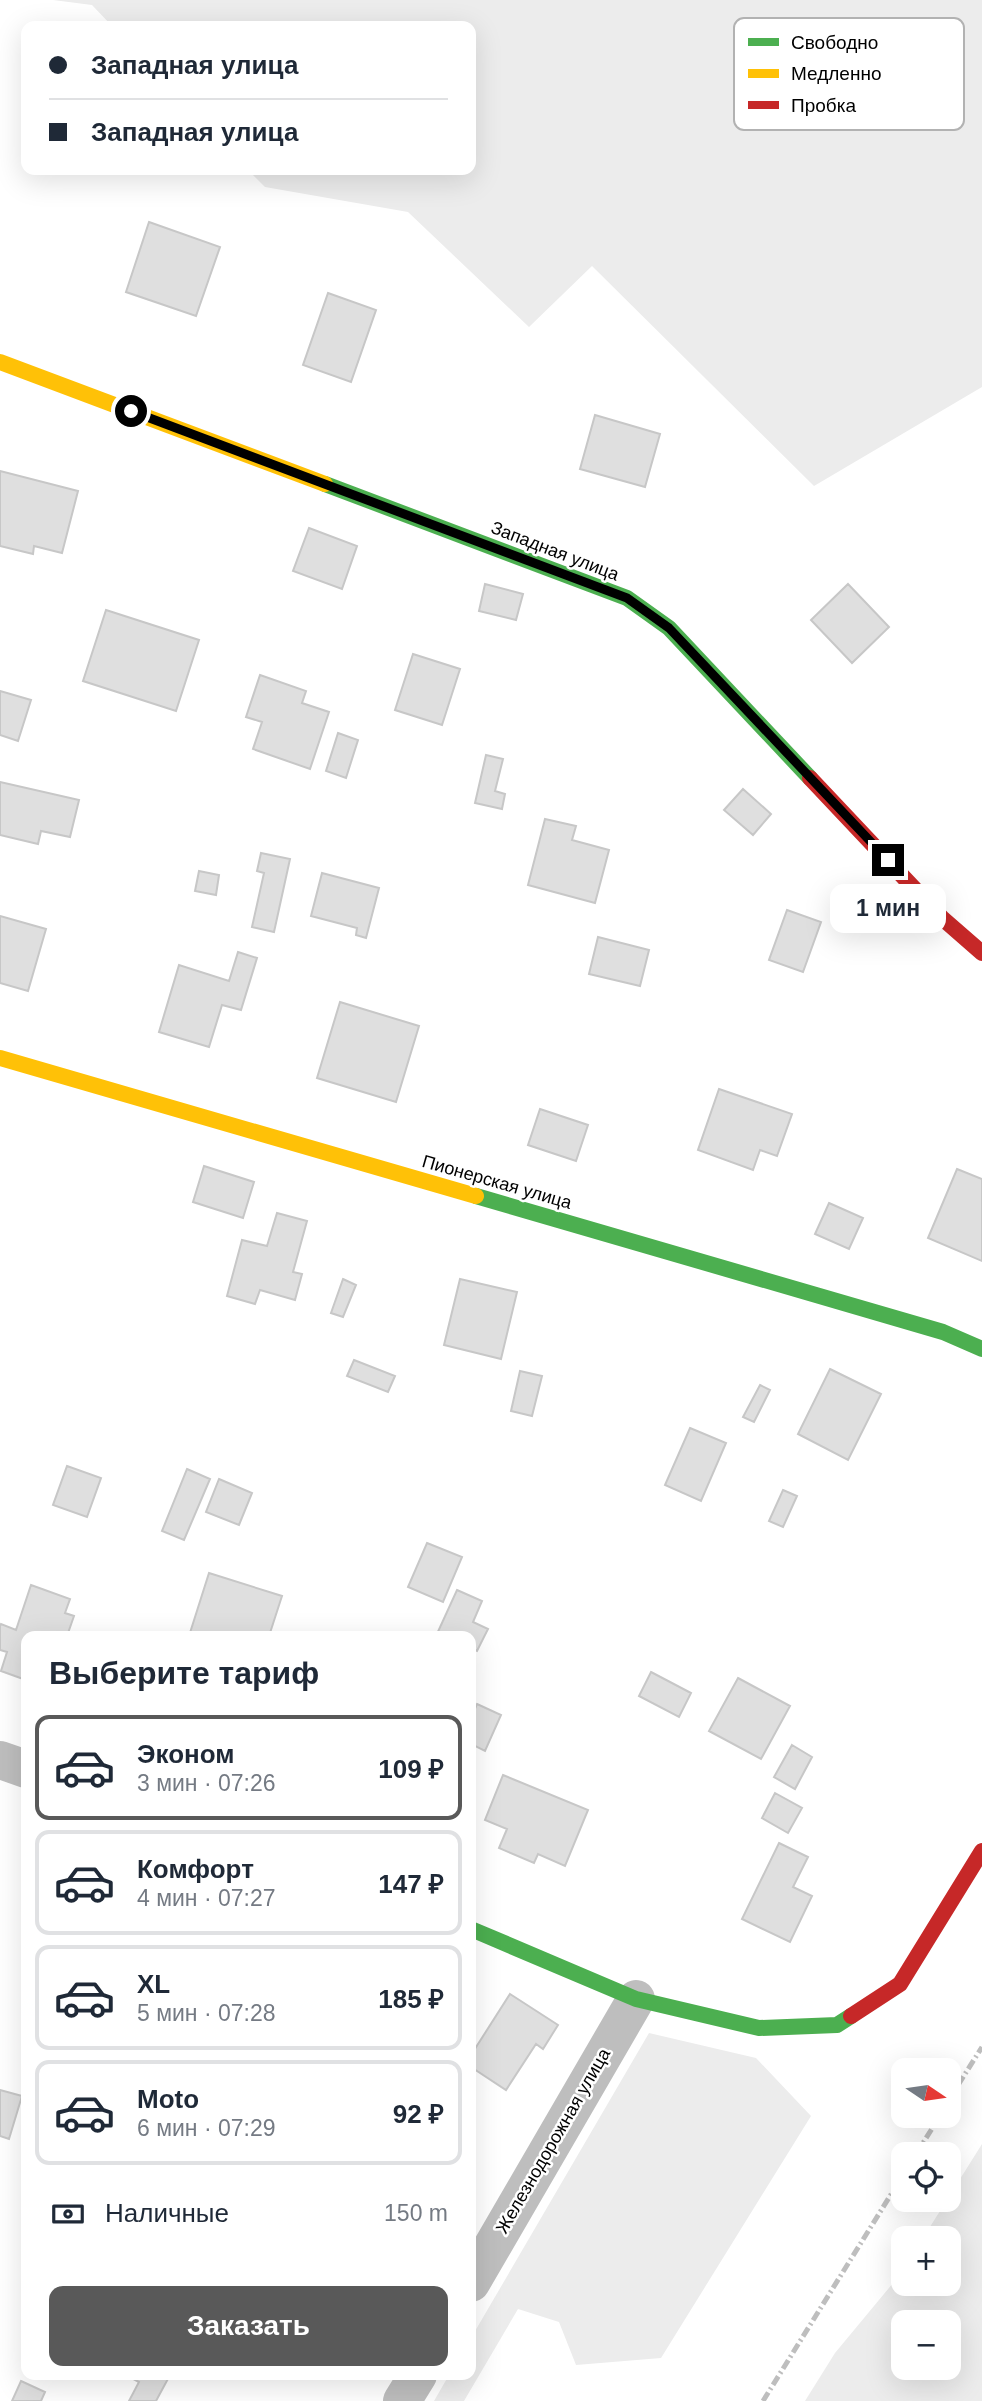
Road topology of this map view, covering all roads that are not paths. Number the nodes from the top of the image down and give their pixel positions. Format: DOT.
graph roads {
  1 [pos="0,362"];
  2 [pos="982,953"];
  3 [pos="0,1058"];
  4 [pos="982,1349"];
  5 [pos="0,1760"];
  6 [pos="21,1767"];
  7 [pos="982,1851"];
  8 [pos="476,1931"];
  9 [pos="636,1999"];
  10 [pos="476,2274"];
  11 [pos="415,2380"];
  12 [pos="402,2401"];
  1 -- 2 [label="street, Западная улица"];
  3 -- 4 [label="street, Пионерская улица"];
  5 -- 6 [label="street"];
  7 -- 9 [label="street"];
  8 -- 9 [label="street"];
  9 -- 10 [label="street, Железнодорожная улица"];
  11 -- 12 [label="street"];
}
